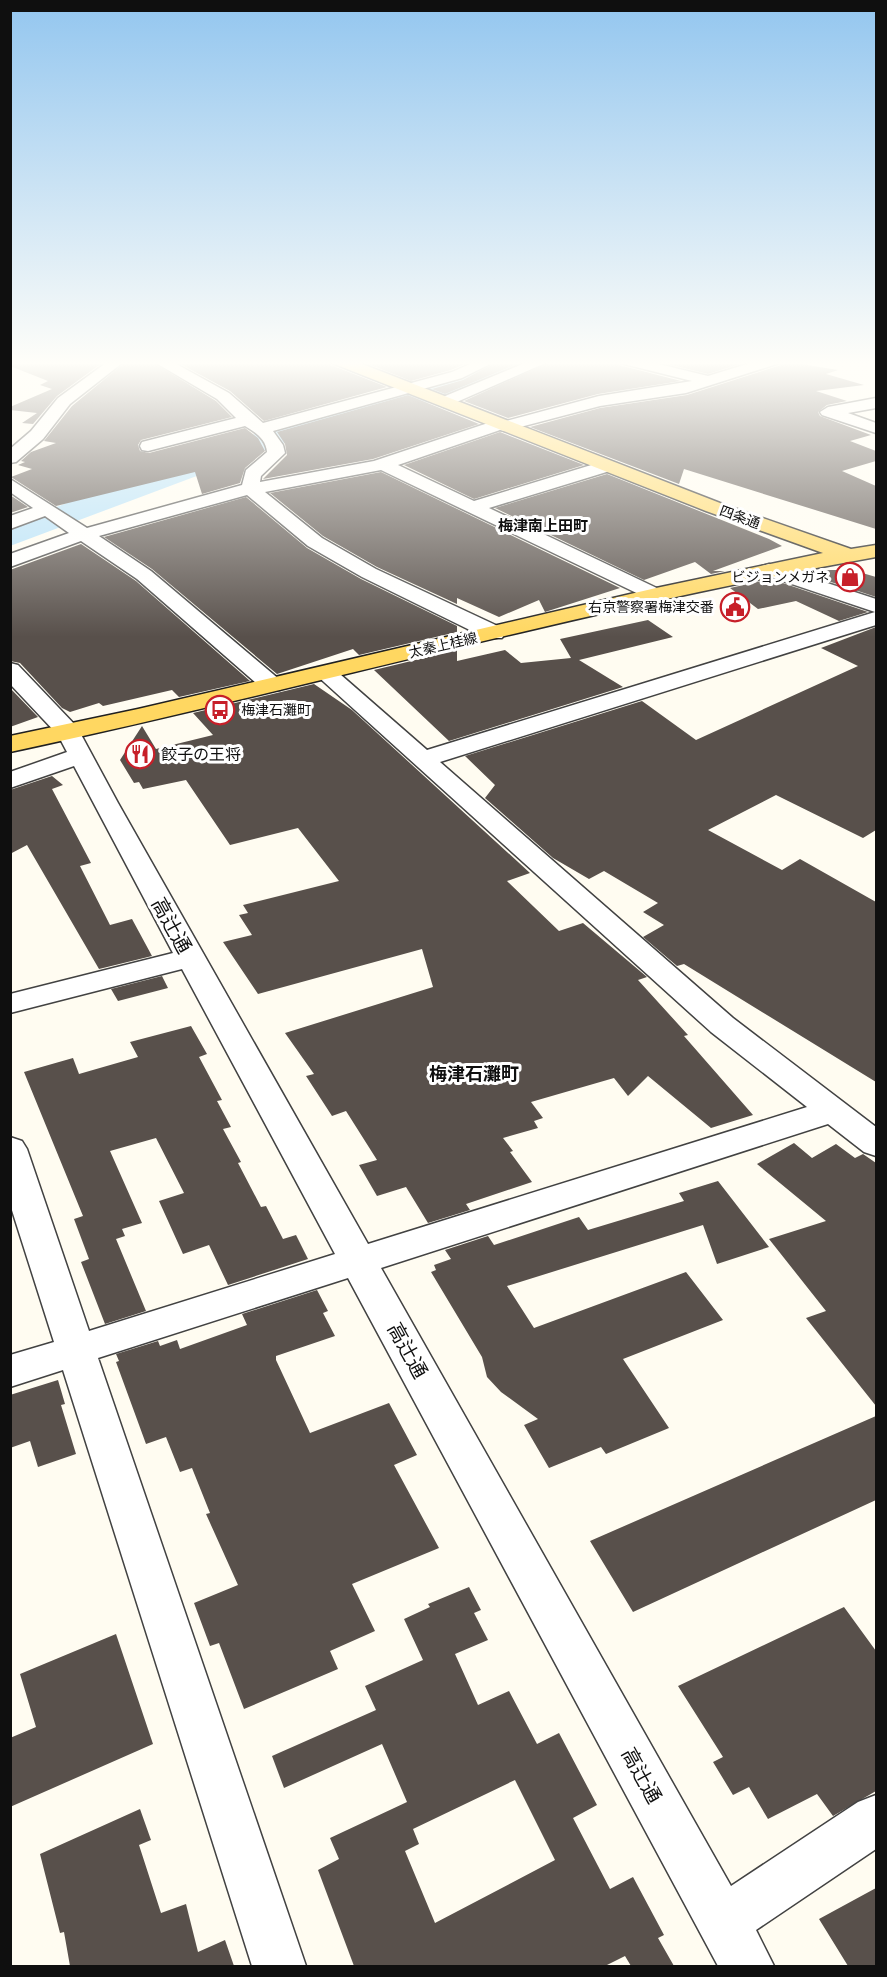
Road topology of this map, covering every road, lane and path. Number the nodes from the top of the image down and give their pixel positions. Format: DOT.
graph roads {
  1 [pos="276,452"];
  2 [pos="418,452"];
  3 [pos="572,452"];
  4 [pos="382,464"];
  5 [pos="607,466"];
  6 [pos="10,484"];
  7 [pos="251,489"];
  8 [pos="474,507"];
  9 [pos="47,510"];
  10 [pos="10,523"];
  11 [pos="78,528"];
  12 [pos="876,552"];
  13 [pos="852,556"];
  14 [pos="10,561"];
  15 [pos="876,564"];
  16 [pos="769,570"];
  17 [pos="656,595"];
  18 [pos="876,606"];
  19 [pos="876,618"];
  20 [pos="494,633"];
  21 [pos="10,670"];
  22 [pos="326,673"];
  23 [pos="272,685"];
  24 [pos="10,744"];
  25 [pos="75,744"];
  26 [pos="424,759"];
  27 [pos="10,781"];
  28 [pos="190,958"];
  29 [pos="10,1005"];
  30 [pos="832,1111"];
  31 [pos="876,1144"];
  32 [pos="13,1165"];
  33 [pos="360,1262"];
  34 [pos="78,1350"];
  35 [pos="10,1371"];
  36 [pos="876,1820"];
  37 [pos="723,1922"];
  38 [pos="279,1966"];
  39 [pos="747,1966"];
  1 -- 7 [label="street"];
  2 -- 4 [label="street"];
  3 -- 5 [label="main road, 四条通"];
  4 -- 7 [label="street"];
  4 -- 8 [label="street"];
  5 -- 8 [label="street"];
  5 -- 13 [label="main road, 四条通"];
  6 -- 9 [label="street"];
  7 -- 11 [label="street"];
  7 -- 20 [label="street"];
  8 -- 17 [label="street"];
  9 -- 10 [label="street"];
  9 -- 11 [label="street"];
  11 -- 14 [label="street"];
  11 -- 23 [label="street"];
  12 -- 13 [label="main road, 太秦上桂線"];
  13 -- 15 [label="main road, 四条通"];
  13 -- 16 [label="main road, 太秦上桂線"];
  16 -- 17 [label="main road, 太秦上桂線"];
  16 -- 18 [label="street"];
  17 -- 20 [label="main road, 太秦上桂線"];
  19 -- 26 [label="street"];
  20 -- 22 [label="main road, 太秦上桂線"];
  21 -- 25 [label="street, 高辻通"];
  22 -- 23 [label="main road, 太秦上桂線"];
  22 -- 26 [label="street"];
  23 -- 25 [label="main road, 太秦上桂線"];
  24 -- 25 [label="main road, 太秦上桂線"];
  25 -- 27 [label="street"];
  25 -- 28 [label="street, 高辻通"];
  26 -- 30 [label="street"];
  28 -- 29 [label="street"];
  28 -- 33 [label="street, 高辻通"];
  30 -- 31 [label="street"];
  30 -- 33 [label="street"];
  32 -- 34 [label="street"];
  33 -- 34 [label="street"];
  33 -- 37 [label="street, 高辻通"];
  34 -- 35 [label="street"];
  34 -- 38 [label="street"];
  36 -- 37 [label="street"];
  37 -- 39 [label="street, 高辻通"];
}
